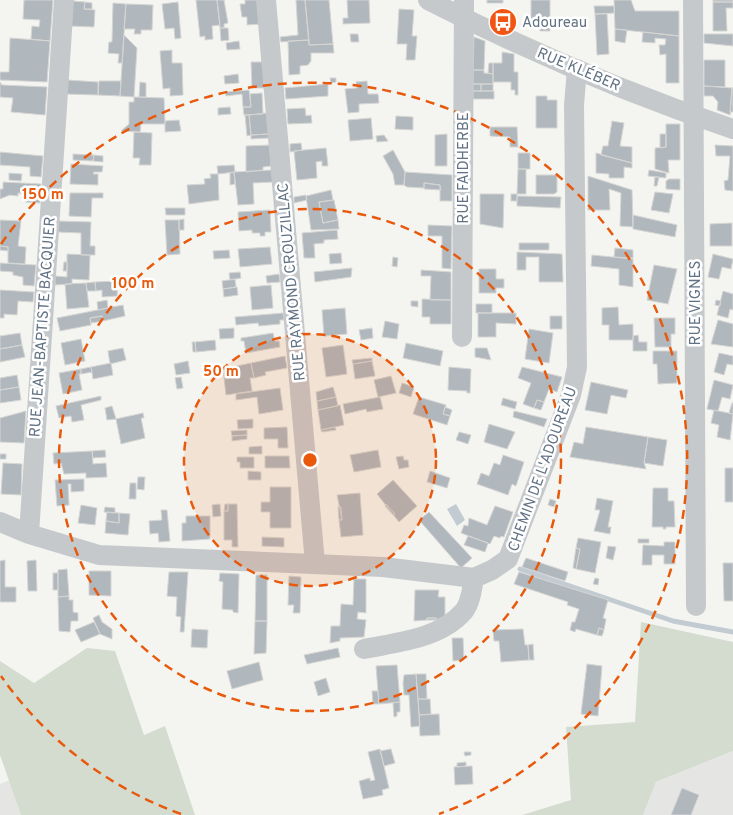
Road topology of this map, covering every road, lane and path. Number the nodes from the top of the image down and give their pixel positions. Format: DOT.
graph roads {
  1 [pos="64,0"];
  2 [pos="266,0"];
  3 [pos="428,0"];
  4 [pos="693,0"];
  5 [pos="464,9"];
  6 [pos="577,69"];
  7 [pos="694,116"];
  8 [pos="733,129"];
  9 [pos="462,337"];
  10 [pos="0,522"];
  11 [pos="29,534"];
  12 [pos="315,564"];
  13 [pos="474,578"];
  14 [pos="696,606"];
  15 [pos="364,649"];
  1 -- 11 [label="street, RUE JEAN-BAPTISTE BACQUIER"];
  2 -- 12 [label="street, RUE RAYMOND CROUZILLAC"];
  3 -- 5 [label="street, RUE KLÉBER"];
  4 -- 7 [label="street, RUE VIGNES"];
  5 -- 6 [label="street, RUE KLÉBER"];
  5 -- 9 [label="street, RUE FAIDHERBE"];
  6 -- 7 [label="street, RUE KLÉBER"];
  6 -- 13 [label="street, CHEMIN DE L'ADOUREAU"];
  7 -- 8 [label="street, RUE KLÉBER"];
  7 -- 14 [label="street, RUE VIGNES"];
  10 -- 11 [label="street"];
  11 -- 12 [label="street"];
  12 -- 13 [label="street"];
  13 -- 15 [label="street"];
}
